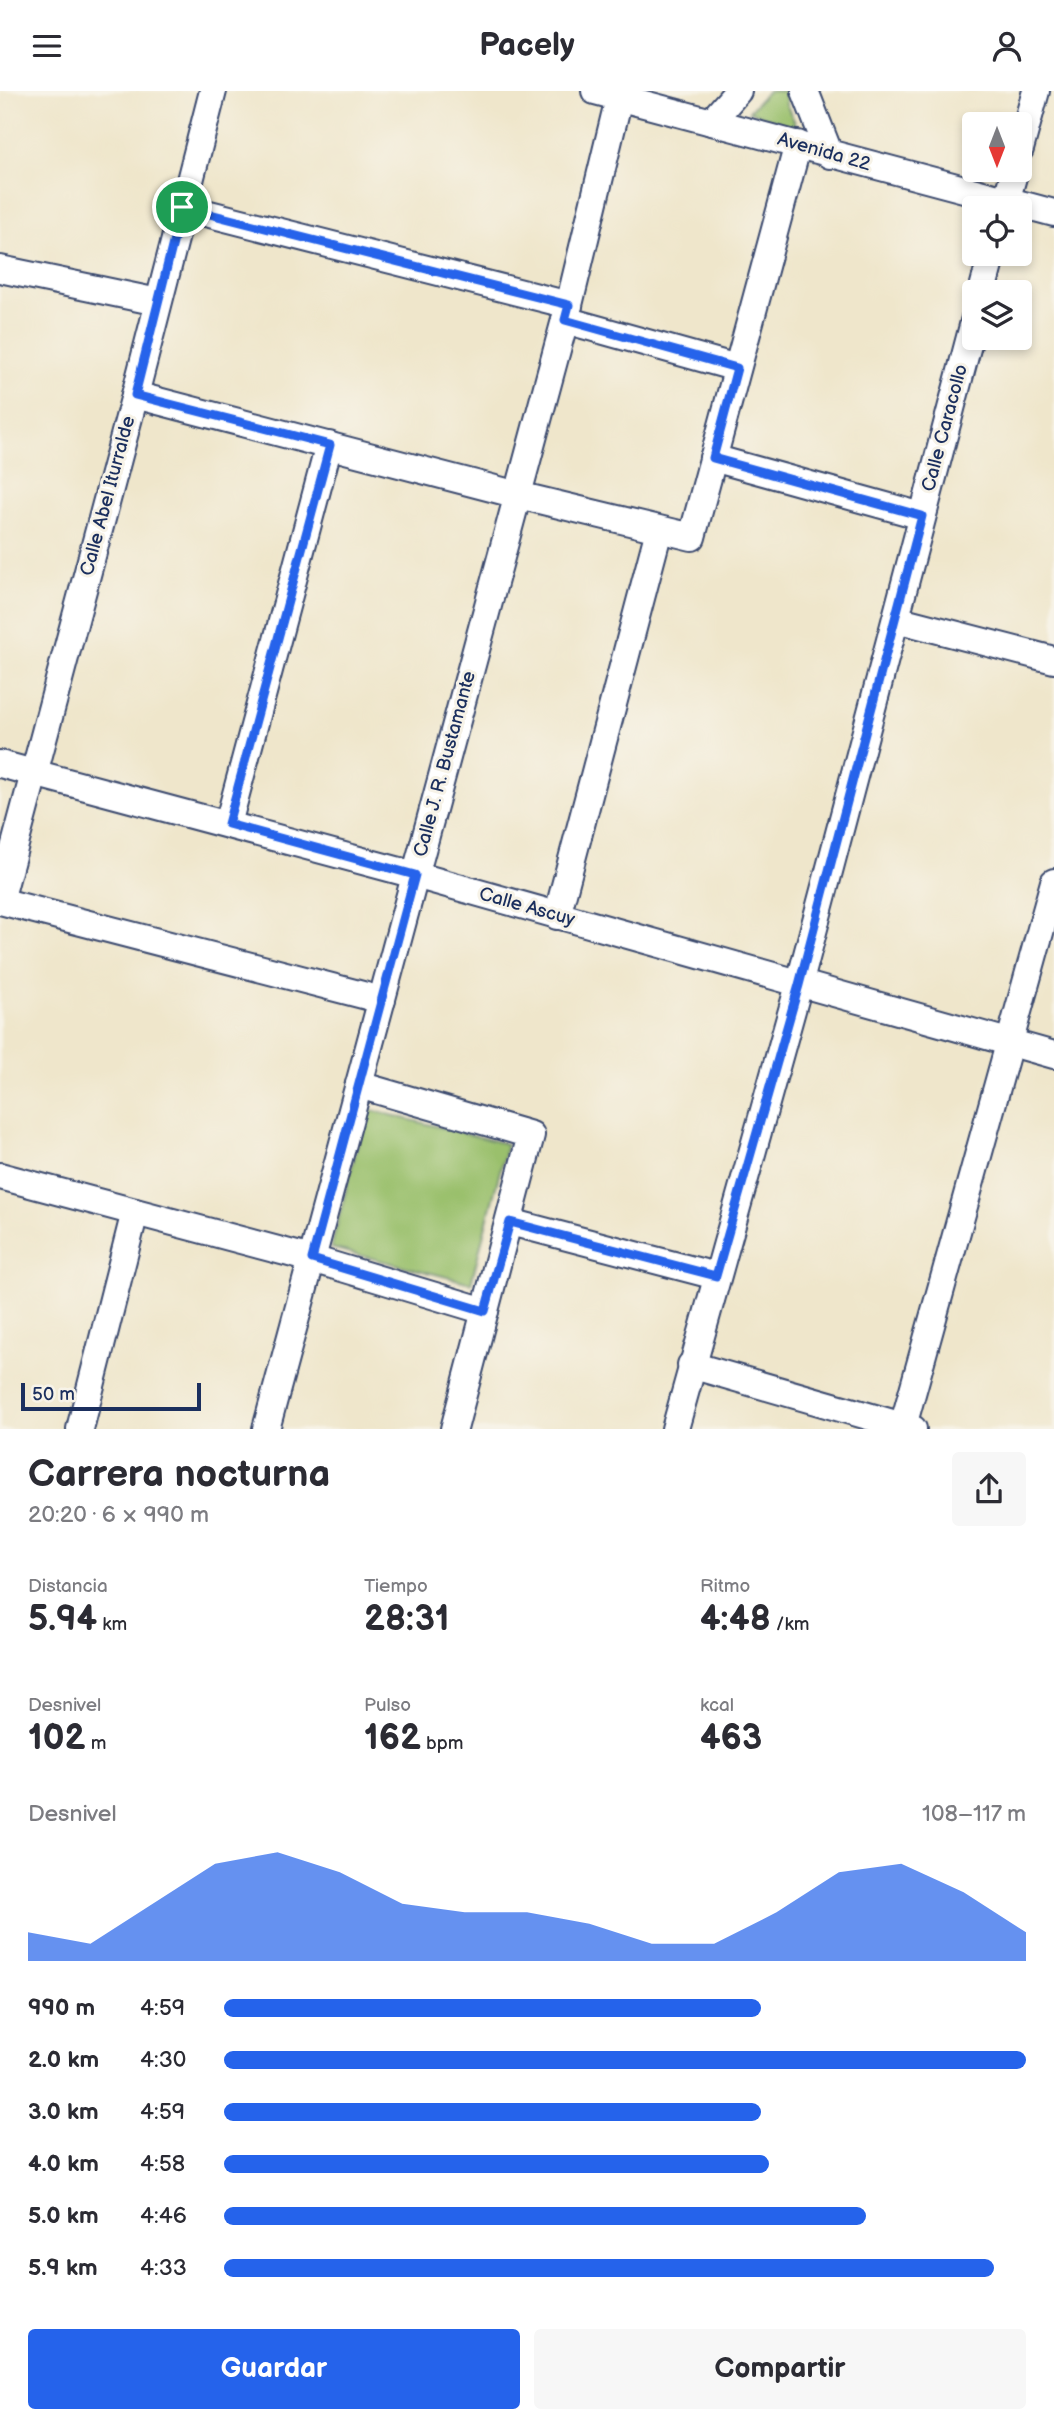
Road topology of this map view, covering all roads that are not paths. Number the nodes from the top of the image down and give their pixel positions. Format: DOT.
graph roads {
  1 [pos="213,91"];
  2 [pos="738,91"];
  3 [pos="805,91"];
  4 [pos="1036,91"];
  5 [pos="607,95"];
  6 [pos="1030,112"];
  7 [pos="711,122"];
  8 [pos="797,143"];
  9 [pos="830,155"];
  10 [pos="974,196"];
  11 [pos="182,207"];
  12 [pos="1032,209"];
  13 [pos="1054,213"];
  14 [pos="0,269"];
  15 [pos="158,302"];
  16 [pos="567,313"];
  17 [pos="966,350"];
  18 [pos="737,368"];
  19 [pos="135,395"];
  20 [pos="330,445"];
  21 [pos="713,458"];
  22 [pos="518,495"];
  23 [pos="922,516"];
  24 [pos="659,530"];
  25 [pos="896,619"];
  26 [pos="1054,660"];
  27 [pos="0,764"];
  28 [pos="34,773"];
  29 [pos="228,824"];
  30 [pos="415,875"];
  31 [pos="1054,882"];
  32 [pos="0,901"];
  33 [pos="557,916"];
  34 [pos="799,985"];
  35 [pos="382,1000"];
  36 [pos="1009,1043"];
  37 [pos="1054,1055"];
  38 [pos="359,1085"];
  39 [pos="0,1176"];
  40 [pos="135,1212"];
  41 [pos="510,1222"];
  42 [pos="312,1259"];
  43 [pos="716,1276"];
  44 [pos="485,1311"];
  45 [pos="691,1365"];
  46 [pos="894,1426"];
  47 [pos="80,1429"];
  48 [pos="266,1429"];
  49 [pos="454,1429"];
  50 [pos="675,1429"];
  1 -- 11 [label="street, Calle Abel Iturralde"];
  2 -- 7 [label="street"];
  3 -- 9 [label="street"];
  4 -- 6 [label="street"];
  5 -- 7 [label="street, Avenida 22"];
  5 -- 16 [label="street, Calle J. R. Bustamante"];
  7 -- 8 [label="street, Avenida 22"];
  8 -- 9 [label="street, Avenida 22"];
  8 -- 18 [label="street"];
  9 -- 10 [label="street, Avenida 22"];
  11 -- 15 [label="street, Calle Abel Iturralde"];
  11 -- 16 [label="street"];
  12 -- 13 [label="street, Avenida 22"];
  14 -- 15 [label="street"];
  15 -- 19 [label="street, Calle Abel Iturralde"];
  16 -- 18 [label="street"];
  16 -- 22 [label="street, Calle J. R. Bustamante"];
  17 -- 23 [label="street, Calle Caracollo"];
  18 -- 21 [label="street"];
  19 -- 20 [label="street"];
  19 -- 28 [label="street, Calle Abel Iturralde"];
  20 -- 22 [label="street"];
  20 -- 29 [label="street"];
  21 -- 23 [label="street"];
  21 -- 24 [label="street"];
  22 -- 24 [label="street"];
  22 -- 30 [label="street, Calle J. R. Bustamante"];
  23 -- 25 [label="street, Calle Caracollo"];
  24 -- 33 [label="street"];
  25 -- 26 [label="street"];
  25 -- 34 [label="street, Calle Caracollo"];
  27 -- 28 [label="street, Calle Ascuy"];
  28 -- 29 [label="street, Calle Ascuy"];
  28 -- 32 [label="street, Calle Abel Iturralde"];
  29 -- 30 [label="street, Calle Ascuy"];
  30 -- 33 [label="street, Calle Ascuy"];
  30 -- 35 [label="street, Calle J. R. Bustamante"];
  31 -- 36 [label="street"];
  32 -- 35 [label="street"];
  33 -- 34 [label="street, Calle Ascuy"];
  34 -- 36 [label="street, Calle Ascuy"];
  34 -- 43 [label="street, Calle Caracollo"];
  35 -- 38 [label="street, Calle J. R. Bustamante"];
  36 -- 37 [label="street, Calle Ascuy"];
  36 -- 46 [label="street"];
  38 -- 41 [label="street"];
  38 -- 42 [label="street, Calle J. R. Bustamante"];
  39 -- 40 [label="street"];
  40 -- 42 [label="street"];
  40 -- 47 [label="street"];
  41 -- 43 [label="street"];
  41 -- 44 [label="street"];
  42 -- 44 [label="street"];
  42 -- 48 [label="street, Calle J. R. Bustamante"];
  43 -- 45 [label="street, Calle Caracollo"];
  44 -- 49 [label="street"];
  45 -- 46 [label="street"];
  45 -- 50 [label="street, Calle Caracollo"];
}
